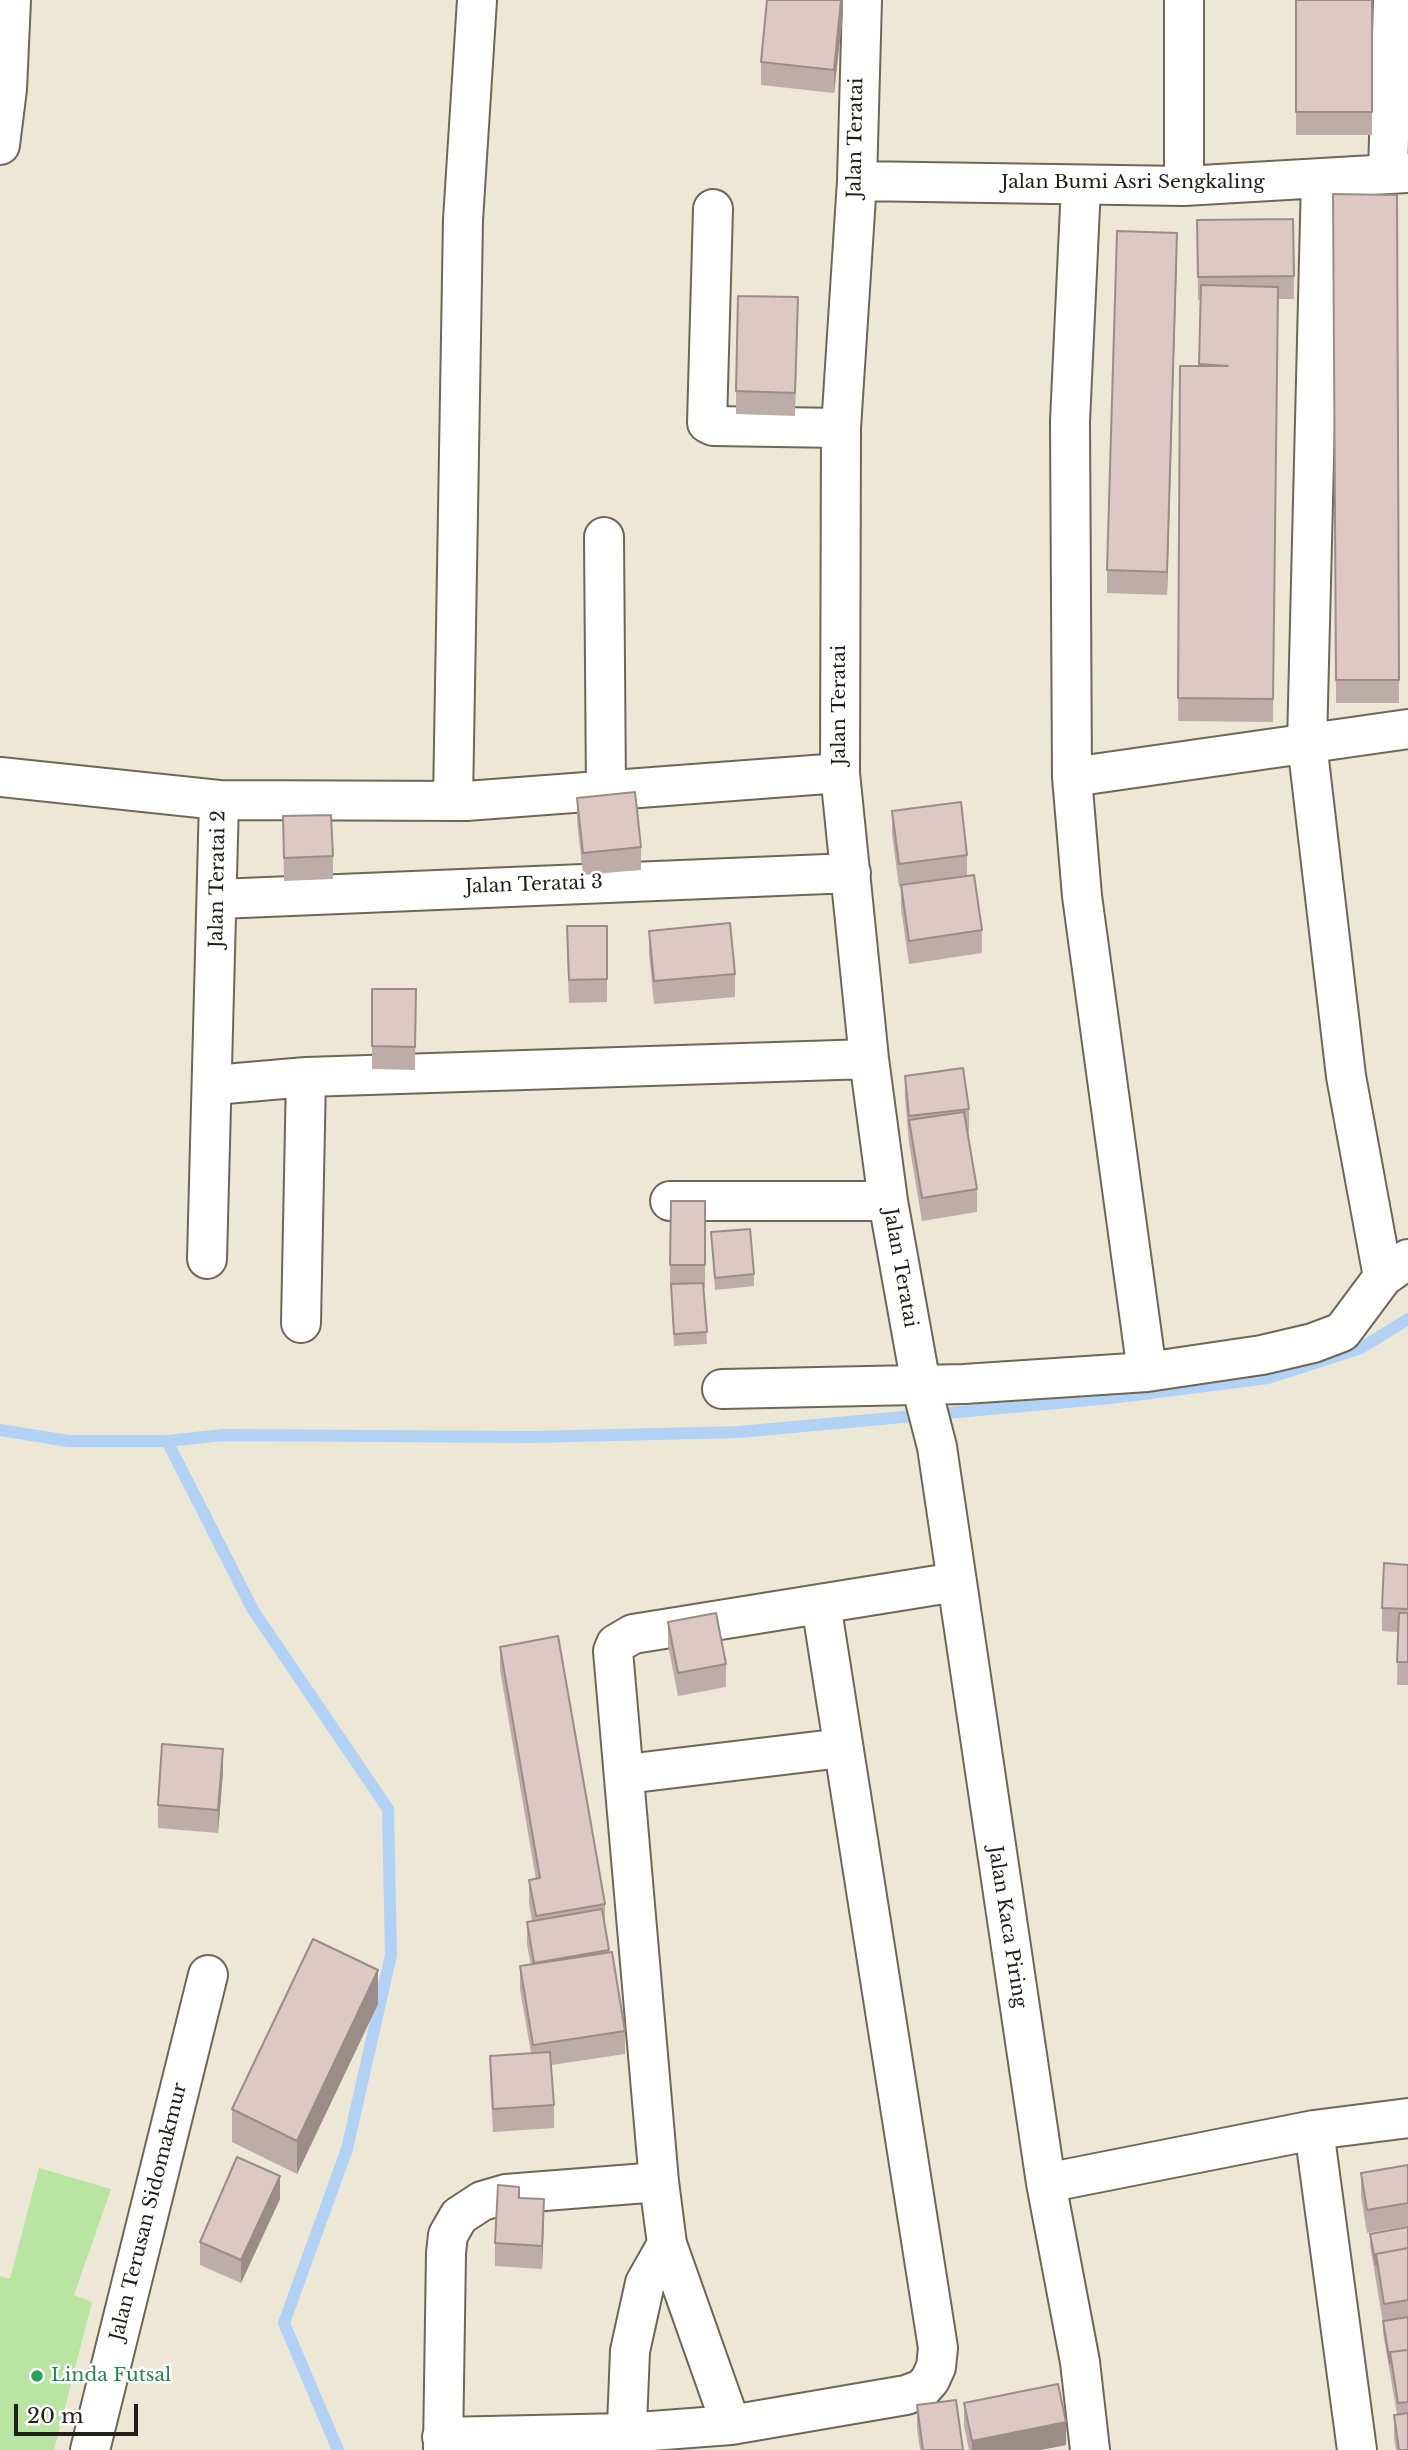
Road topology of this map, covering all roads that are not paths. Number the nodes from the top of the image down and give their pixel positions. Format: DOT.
graph roads {
  1 [pos="11,0"];
  2 [pos="477,0"];
  3 [pos="862,0"];
  4 [pos="1184,0"];
  5 [pos="1394,0"];
  6 [pos="0,145"];
  7 [pos="1398,173"];
  8 [pos="1321,179"];
  9 [pos="857,181"];
  10 [pos="1081,185"];
  11 [pos="1184,186"];
  12 [pos="713,209"];
  13 [pos="841,428"];
  14 [pos="604,537"];
  15 [pos="1408,729"];
  16 [pos="1307,743"];
  17 [pos="840,773"];
  18 [pos="0,777"];
  19 [pos="1072,777"];
  20 [pos="606,792"];
  21 [pos="219,800"];
  22 [pos="453,801"];
  23 [pos="851,873"];
  24 [pos="218,899"];
  25 [pos="869,1059"];
  26 [pos="306,1077"];
  27 [pos="214,1085"];
  28 [pos="670,1201"];
  29 [pos="888,1201"];
  30 [pos="207,1259"];
  31 [pos="1396,1268"];
  32 [pos="301,1323"];
  33 [pos="1147,1372"];
  34 [pos="722,1389"];
  35 [pos="924,1394"];
  36 [pos="956,1582"];
  37 [pos="821,1604"];
  38 [pos="842,1748"];
  39 [pos="626,1774"];
  40 [pos="208,1975"];
  41 [pos="1408,2118"];
  42 [pos="1314,2130"];
  43 [pos="659,2182"];
  44 [pos="1046,2183"];
  45 [pos="667,2244"];
  46 [pos="731,2425"];
  47 [pos="626,2441"];
  48 [pos="443,2444"];
  49 [pos="90,2450"];
  50 [pos="1090,2450"];
  51 [pos="1357,2450"];
  1 -- 6 [label="street"];
  2 -- 22 [label="street"];
  3 -- 9 [label="street, Jalan Teratai"];
  4 -- 11 [label="street"];
  5 -- 7 [label="street"];
  7 -- 8 [label="street, Jalan Bumi Asri Sengkaling"];
  8 -- 11 [label="street, Jalan Bumi Asri Sengkaling"];
  8 -- 16 [label="street"];
  9 -- 10 [label="street, Jalan Bumi Asri Sengkaling"];
  9 -- 13 [label="street, Jalan Teratai"];
  10 -- 11 [label="street, Jalan Bumi Asri Sengkaling"];
  10 -- 19 [label="street"];
  12 -- 13 [label="street"];
  13 -- 17 [label="street, Jalan Teratai"];
  14 -- 20 [label="street"];
  15 -- 16 [label="street"];
  16 -- 19 [label="street"];
  16 -- 31 [label="street"];
  17 -- 20 [label="street, Jalan Teratai 2"];
  17 -- 23 [label="street, Jalan Teratai"];
  18 -- 21 [label="street"];
  19 -- 33 [label="street"];
  20 -- 22 [label="street, Jalan Teratai 2"];
  21 -- 22 [label="street, Jalan Teratai 2"];
  21 -- 24 [label="street, Jalan Teratai 2"];
  23 -- 24 [label="street, Jalan Teratai 3"];
  23 -- 25 [label="street, Jalan Teratai"];
  24 -- 27 [label="street, Jalan Teratai 2"];
  25 -- 26 [label="street"];
  25 -- 29 [label="street, Jalan Teratai"];
  26 -- 27 [label="street"];
  26 -- 32 [label="street"];
  27 -- 30 [label="street, Jalan Teratai 2"];
  28 -- 29 [label="street"];
  29 -- 35 [label="street, Jalan Teratai"];
  31 -- 33 [label="street"];
  33 -- 35 [label="street"];
  34 -- 35 [label="street"];
  35 -- 36 [label="street, Jalan Kaca Piring"];
  36 -- 37 [label="street"];
  36 -- 44 [label="street, Jalan Kaca Piring"];
  37 -- 38 [label="street"];
  37 -- 39 [label="street"];
  38 -- 39 [label="street"];
  38 -- 46 [label="street"];
  39 -- 43 [label="street"];
  40 -- 49 [label="street, Jalan Terusan Sidomakmur"];
  41 -- 42 [label="street"];
  42 -- 44 [label="street"];
  42 -- 51 [label="street"];
  43 -- 45 [label="street"];
  43 -- 48 [label="street"];
  44 -- 50 [label="street, Jalan Kaca Piring"];
  45 -- 46 [label="street"];
  45 -- 47 [label="street"];
  46 -- 47 [label="street"];
  47 -- 48 [label="street"];
}
